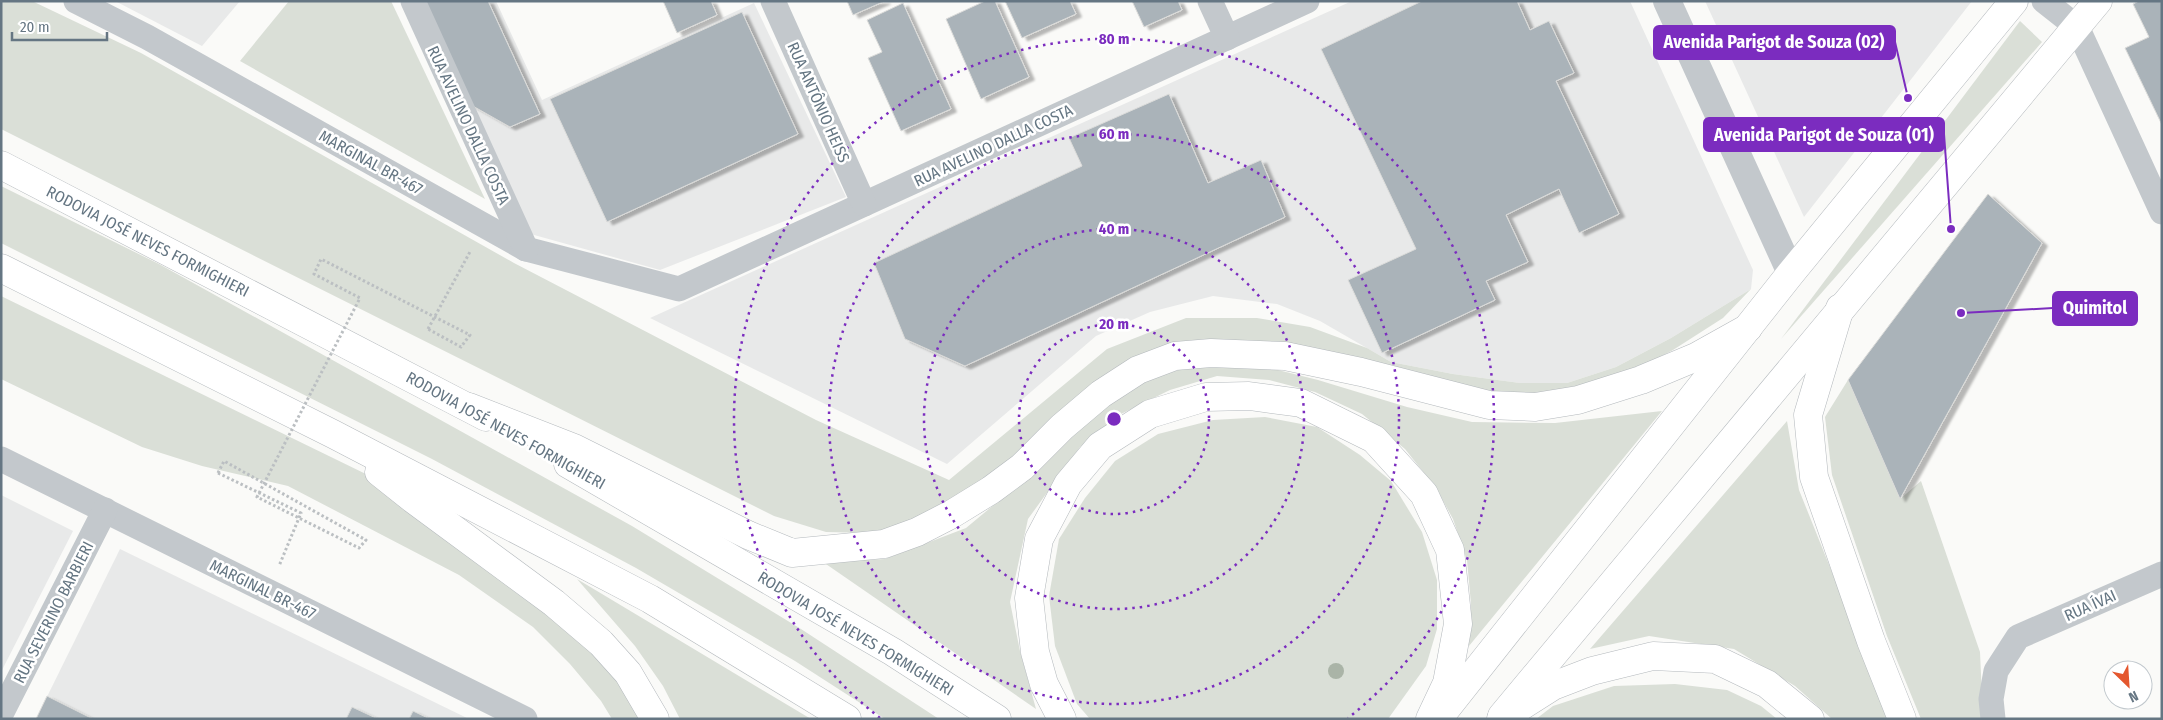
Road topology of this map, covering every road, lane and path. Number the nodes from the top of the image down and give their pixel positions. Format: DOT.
graph roads {
  1 [pos="76,1"];
  2 [pos="413,1"];
  3 [pos="773,1"];
  4 [pos="1210,1"];
  5 [pos="1308,1"];
  6 [pos="1667,1"];
  7 [pos="2014,1"];
  8 [pos="2044,1"];
  9 [pos="2098,1"];
  10 [pos="2078,27"];
  11 [pos="1227,38"];
  12 [pos="1,165"];
  13 [pos="864,204"];
  14 [pos="2162,212"];
  15 [pos="484,225"];
  16 [pos="526,249"];
  17 [pos="1,268"];
  18 [pos="1791,273"];
  19 [pos="679,289"];
  20 [pos="1840,308"];
  21 [pos="1748,328"];
  22 [pos="469,407"];
  23 [pos="334,434"];
  24 [pos="1,459"];
  25 [pos="104,510"];
  26 [pos="2162,574"];
  27 [pos="269,591"];
  28 [pos="1,714"];
  29 [pos="525,719"];
  30 [pos="654,719"];
  31 [pos="847,719"];
  32 [pos="997,719"];
  33 [pos="1062,719"];
  34 [pos="1430,719"];
  35 [pos="1438,719"];
  36 [pos="1500,719"];
  37 [pos="1810,719"];
  38 [pos="1902,719"];
  39 [pos="1993,719"];
  1 -- 15 [label="street, MARGINAL BR-467"];
  2 -- 16 [label="street, RUA AVELINO DALLA COSTA"];
  3 -- 13 [label="street, RUA ANTÔNIO HEISS"];
  4 -- 11 [label="street"];
  5 -- 11 [label="street, RUA AVELINO DALLA COSTA"];
  6 -- 18 [label="street"];
  7 -- 18 [label="main road"];
  8 -- 10 [label="street"];
  9 -- 10 [label="main road"];
  10 -- 14 [label="street"];
  10 -- 20 [label="main road"];
  11 -- 13 [label="street, RUA AVELINO DALLA COSTA"];
  12 -- 22 [label="main road, RODOVIA JOSÉ NEVES FORMIGHIERI"];
  13 -- 19 [label="street, RUA AVELINO DALLA COSTA"];
  15 -- 16 [label="street, MARGINAL BR-467"];
  15 -- 27 [label="path, bridge"];
  16 -- 19 [label="street, MARGINAL BR-467"];
  17 -- 23 [label="main road"];
  18 -- 21 [label="main road"];
  20 -- 36 [label="main road"];
  20 -- 38 [label="main road"];
  21 -- 22 [label="main road"];
  21 -- 35 [label="main road"];
  22 -- 32 [label="main road, RODOVIA JOSÉ NEVES FORMIGHIERI"];
  23 -- 30 [label="main road"];
  23 -- 31 [label="main road"];
  24 -- 25 [label="street, MARGINAL BR-467"];
  25 -- 27 [label="street, MARGINAL BR-467"];
  25 -- 28 [label="street, RUA SEVERINO BARBIERI"];
  26 -- 39 [label="street, RUA ÍVAI"];
  27 -- 29 [label="street, MARGINAL BR-467"];
  33 -- 34 [label="main road"];
  36 -- 37 [label="main road"];
}
